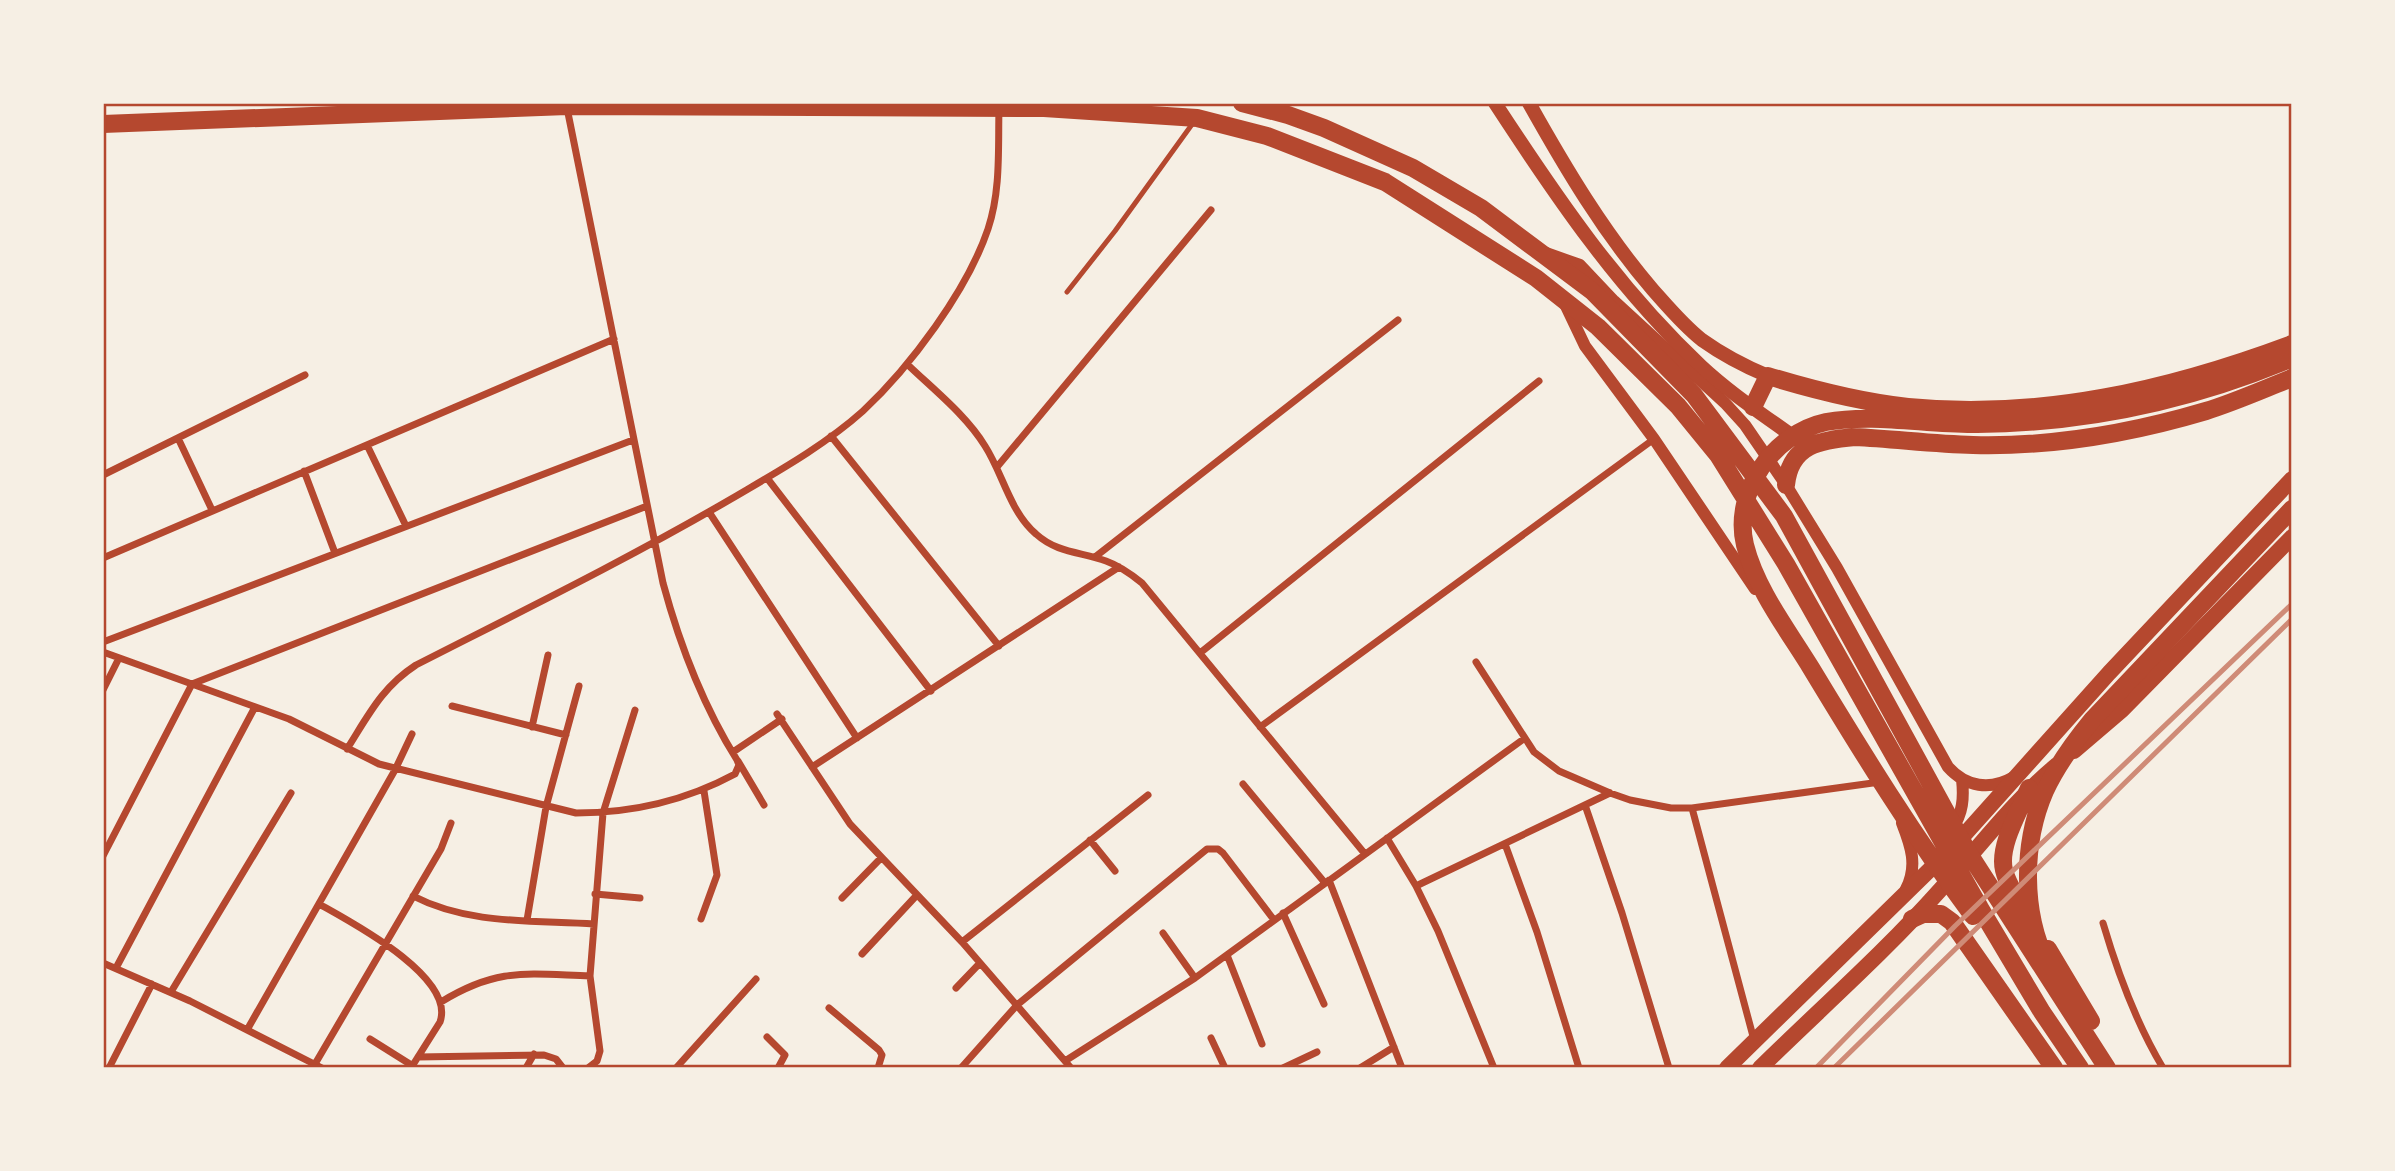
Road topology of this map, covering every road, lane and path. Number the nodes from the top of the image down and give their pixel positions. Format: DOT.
graph roads {
  1 [pos="1242,103"];
  2 [pos="1495,103"];
  3 [pos="1529,103"];
  4 [pos="567,104"];
  5 [pos="475,106"];
  6 [pos="1045,106"];
  7 [pos="999,107"];
  8 [pos="1197,118"];
  9 [pos="103,124"];
  10 [pos="1211,210"];
  11 [pos="1541,252"];
  12 [pos="1067,292"];
  13 [pos="1562,299"];
  14 [pos="1398,320"];
  15 [pos="614,339"];
  16 [pos="2292,344"];
  17 [pos="2292,358"];
  18 [pos="907,364"];
  19 [pos="305,375"];
  20 [pos="1768,376"];
  21 [pos="2292,378"];
  22 [pos="1539,381"];
  23 [pos="1753,407"];
  24 [pos="831,436"];
  25 [pos="178,438"];
  26 [pos="1654,439"];
  27 [pos="633,440"];
  28 [pos="367,444"];
  29 [pos="1808,447"];
  30 [pos="997,467"];
  31 [pos="304,471"];
  32 [pos="103,475"];
  33 [pos="767,478"];
  34 [pos="2292,479"];
  35 [pos="1786,485"];
  36 [pos="648,506"];
  37 [pos="2292,509"];
  38 [pos="212,510"];
  39 [pos="709,512"];
  40 [pos="406,526"];
  41 [pos="2292,537"];
  42 [pos="655,543"];
  43 [pos="335,553"];
  44 [pos="1095,557"];
  45 [pos="103,558"];
  46 [pos="1119,567"];
  47 [pos="103,642"];
  48 [pos="999,646"];
  49 [pos="103,652"];
  50 [pos="1200,653"];
  51 [pos="548,655"];
  52 [pos="120,658"];
  53 [pos="1476,662"];
  54 [pos="192,684"];
  55 [pos="579,686"];
  56 [pos="103,690"];
  57 [pos="931,691"];
  58 [pos="452,706"];
  59 [pos="255,707"];
  60 [pos="635,710"];
  61 [pos="532,727"];
  62 [pos="1260,727"];
  63 [pos="412,734"];
  64 [pos="566,736"];
  65 [pos="857,738"];
  66 [pos="1525,738"];
  67 [pos="347,749"];
  68 [pos="735,756"];
  69 [pos="812,767"];
  70 [pos="395,770"];
  71 [pos="1962,779"];
  72 [pos="1886,782"];
  73 [pos="2022,783"];
  74 [pos="1243,784"];
  75 [pos="704,791"];
  76 [pos="291,793"];
  77 [pos="1610,793"];
  78 [pos="1148,795"];
  79 [pos="1585,805"];
  80 [pos="764,806"];
  81 [pos="546,807"];
  82 [pos="1692,808"];
  83 [pos="603,813"];
  84 [pos="451,823"];
  85 [pos="1387,838"];
  86 [pos="1090,840"];
  87 [pos="1505,844"];
  88 [pos="1912,849"];
  89 [pos="1365,854"];
  90 [pos="103,856"];
  91 [pos="881,858"];
  92 [pos="1115,871"];
  93 [pos="1327,882"];
  94 [pos="1416,886"];
  95 [pos="596,894"];
  96 [pos="1903,894"];
  97 [pos="413,896"];
  98 [pos="916,896"];
  99 [pos="640,898"];
  100 [pos="842,898"];
  101 [pos="319,904"];
  102 [pos="1283,914"];
  103 [pos="701,919"];
  104 [pos="1912,919"];
  105 [pos="527,920"];
  106 [pos="1274,920"];
  107 [pos="2103,923"];
  108 [pos="594,924"];
  109 [pos="1163,933"];
  110 [pos="962,942"];
  111 [pos="386,943"];
  112 [pos="862,954"];
  113 [pos="1227,954"];
  114 [pos="2010,958"];
  115 [pos="103,963"];
  116 [pos="980,963"];
  117 [pos="116,968"];
  118 [pos="590,976"];
  119 [pos="1195,978"];
  120 [pos="756,979"];
  121 [pos="152,984"];
  122 [pos="956,988"];
  123 [pos="171,992"];
  124 [pos="442,1002"];
  125 [pos="1324,1004"];
  126 [pos="1017,1005"];
  127 [pos="829,1008"];
  128 [pos="2071,1010"];
  129 [pos="247,1030"];
  130 [pos="767,1037"];
  131 [pos="1211,1038"];
  132 [pos="370,1039"];
  133 [pos="1754,1041"];
  134 [pos="1262,1044"];
  135 [pos="1394,1047"];
  136 [pos="1317,1052"];
  137 [pos="534,1054"];
  138 [pos="418,1057"];
  139 [pos="1065,1060"];
  140 [pos="319,1066"];
  141 [pos="412,1067"];
  142 [pos="109,1068"];
  143 [pos="526,1068"];
  144 [pos="564,1068"];
  145 [pos="588,1068"];
  146 [pos="676,1068"];
  147 [pos="778,1068"];
  148 [pos="878,1068"];
  149 [pos="961,1068"];
  150 [pos="1071,1068"];
  151 [pos="1225,1068"];
  152 [pos="1283,1068"];
  153 [pos="1360,1068"];
  154 [pos="1402,1068"];
  155 [pos="1494,1068"];
  156 [pos="1579,1068"];
  157 [pos="1669,1068"];
  158 [pos="1727,1068"];
  159 [pos="1760,1068"];
  160 [pos="2054,1068"];
  161 [pos="2080,1068"];
  162 [pos="2107,1068"];
  163 [pos="2122,1068"];
  164 [pos="2163,1068"];
  1 -- 11 [label="highway"];
  2 -- 23 [label="main road"];
  3 -- 20 [label="main road"];
  4 -- 5 [label="highway"];
  4 -- 7 [label="highway"];
  4 -- 15 [label="street"];
  5 -- 9 [label="highway"];
  6 -- 7 [label="highway"];
  6 -- 8 [label="highway"];
  7 -- 18 [label="street"];
  8 -- 12 [label="lane"];
  8 -- 13 [label="highway"];
  10 -- 30 [label="street"];
  11 -- 35 [label="street"];
  11 -- 128 [label="highway"];
  13 -- 26 [label="street"];
  13 -- 114 [label="highway"];
  14 -- 44 [label="street"];
  15 -- 27 [label="street"];
  15 -- 28 [label="street"];
  16 -- 20 [label="highway"];
  17 -- 114 [label="highway"];
  18 -- 24 [label="street"];
  18 -- 30 [label="street"];
  19 -- 25 [label="street"];
  20 -- 23 [label="highway"];
  21 -- 29 [label="highway"];
  22 -- 50 [label="street"];
  23 -- 29 [label="main road"];
  24 -- 33 [label="street"];
  24 -- 48 [label="street"];
  25 -- 32 [label="street"];
  25 -- 38 [label="street"];
  26 -- 62 [label="street"];
  26 -- 72 [label="street"];
  27 -- 36 [label="street"];
  27 -- 40 [label="street"];
  28 -- 31 [label="street"];
  28 -- 40 [label="street"];
  29 -- 35 [label="highway"];
  30 -- 44 [label="street"];
  31 -- 38 [label="street"];
  31 -- 43 [label="street"];
  33 -- 39 [label="street"];
  33 -- 57 [label="street"];
  34 -- 73 [label="main road"];
  35 -- 71 [label="street"];
  36 -- 42 [label="street"];
  36 -- 54 [label="street"];
  37 -- 128 [label="highway"];
  38 -- 45 [label="street"];
  39 -- 42 [label="street"];
  39 -- 65 [label="street"];
  40 -- 43 [label="street"];
  41 -- 73 [label="main road"];
  42 -- 67 [label="street"];
  42 -- 68 [label="street"];
  43 -- 47 [label="street"];
  44 -- 46 [label="street"];
  46 -- 48 [label="street"];
  46 -- 50 [label="street"];
  48 -- 57 [label="street"];
  49 -- 52 [label="street"];
  50 -- 62 [label="street"];
  51 -- 61 [label="street"];
  52 -- 54 [label="street"];
  52 -- 56 [label="street"];
  53 -- 66 [label="street"];
  54 -- 59 [label="street"];
  54 -- 90 [label="street"];
  55 -- 64 [label="street"];
  57 -- 65 [label="street"];
  58 -- 61 [label="street"];
  59 -- 67 [label="street"];
  59 -- 117 [label="street"];
  60 -- 83 [label="street"];
  61 -- 64 [label="street"];
  62 -- 89 [label="street"];
  63 -- 70 [label="street"];
  64 -- 81 [label="street"];
  65 -- 69 [label="street"];
  66 -- 77 [label="street"];
  66 -- 85 [label="street"];
  67 -- 70 [label="street"];
  68 -- 69 [label="street"];
  68 -- 75 [label="street"];
  68 -- 80 [label="street"];
  69 -- 91 [label="street"];
  70 -- 81 [label="street"];
  70 -- 101 [label="street"];
  71 -- 73 [label="street"];
  71 -- 88 [label="street"];
  72 -- 82 [label="street"];
  72 -- 88 [label="street"];
  73 -- 96 [label="main road"];
  73 -- 104 [label="main road"];
  73 -- 163 [label="highway"];
  74 -- 93 [label="street"];
  75 -- 83 [label="street"];
  75 -- 103 [label="street"];
  76 -- 123 [label="street"];
  77 -- 79 [label="street"];
  77 -- 82 [label="street"];
  78 -- 86 [label="street"];
  79 -- 87 [label="street"];
  79 -- 157 [label="street"];
  81 -- 83 [label="street"];
  81 -- 105 [label="street"];
  82 -- 133 [label="street"];
  83 -- 95 [label="street"];
  84 -- 97 [label="street"];
  85 -- 89 [label="street"];
  85 -- 94 [label="street"];
  86 -- 92 [label="street"];
  86 -- 110 [label="street"];
  87 -- 94 [label="street"];
  87 -- 156 [label="street"];
  88 -- 96 [label="street"];
  89 -- 93 [label="street"];
  91 -- 98 [label="street"];
  91 -- 100 [label="street"];
  93 -- 102 [label="street"];
  93 -- 135 [label="street"];
  94 -- 155 [label="street"];
  95 -- 99 [label="street"];
  95 -- 108 [label="street"];
  96 -- 133 [label="main road"];
  97 -- 105 [label="street"];
  97 -- 111 [label="street"];
  98 -- 110 [label="street"];
  98 -- 112 [label="street"];
  101 -- 111 [label="street"];
  101 -- 129 [label="street"];
  102 -- 106 [label="street"];
  102 -- 125 [label="street"];
  104 -- 159 [label="main road"];
  104 -- 160 [label="highway"];
  105 -- 108 [label="street"];
  106 -- 113 [label="street"];
  106 -- 126 [label="street"];
  107 -- 164 [label="street"];
  108 -- 118 [label="street"];
  109 -- 119 [label="street"];
  110 -- 116 [label="street"];
  111 -- 124 [label="street"];
  111 -- 140 [label="street"];
  113 -- 119 [label="street"];
  113 -- 134 [label="street"];
  114 -- 161 [label="highway"];
  115 -- 117 [label="street"];
  116 -- 122 [label="street"];
  116 -- 126 [label="street"];
  117 -- 121 [label="street"];
  118 -- 124 [label="street"];
  118 -- 145 [label="street"];
  119 -- 139 [label="street"];
  120 -- 146 [label="street"];
  121 -- 123 [label="street"];
  121 -- 142 [label="street"];
  123 -- 129 [label="street"];
  124 -- 138 [label="street"];
  126 -- 139 [label="street"];
  126 -- 149 [label="street"];
  127 -- 148 [label="street"];
  128 -- 162 [label="highway"];
  129 -- 140 [label="street"];
  130 -- 147 [label="street"];
  131 -- 151 [label="street"];
  132 -- 141 [label="street"];
  133 -- 158 [label="main road"];
  135 -- 153 [label="street"];
  135 -- 154 [label="street"];
  136 -- 152 [label="street"];
  137 -- 138 [label="street"];
  137 -- 143 [label="street"];
  137 -- 144 [label="street"];
  138 -- 141 [label="street"];
  139 -- 150 [label="street"];
}
